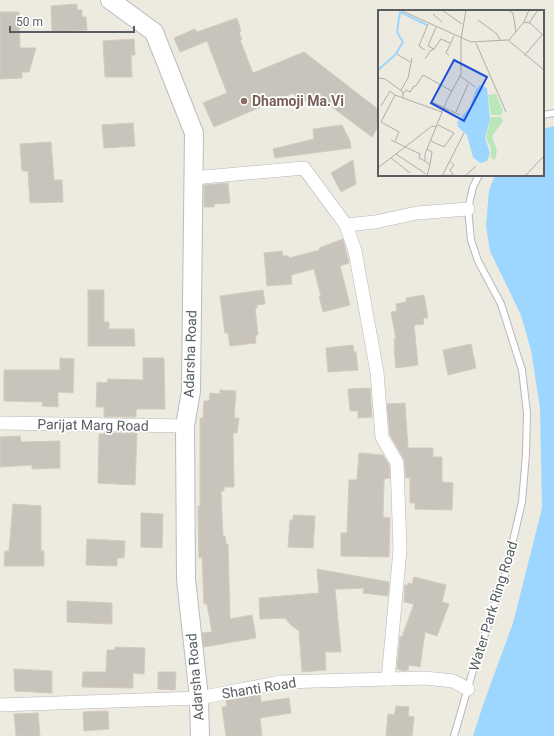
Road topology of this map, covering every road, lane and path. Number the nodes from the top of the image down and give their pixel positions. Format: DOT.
graph roads {
  1 [pos="110,0"];
  2 [pos="554,113"];
  3 [pos="544,115"];
  4 [pos="478,176"];
  5 [pos="194,178"];
  6 [pos="468,209"];
  7 [pos="346,225"];
  8 [pos="0,423"];
  9 [pos="185,426"];
  10 [pos="388,679"];
  11 [pos="468,689"];
  12 [pos="198,698"];
  13 [pos="0,704"];
  14 [pos="200,736"];
  15 [pos="454,736"];
  1 -- 5 [label="main road, Adarsha Road"];
  2 -- 3 [label="lane"];
  4 -- 6 [label="lane, Water Park Ring Road"];
  5 -- 7 [label="street"];
  5 -- 9 [label="main road, Adarsha Road"];
  6 -- 7 [label="street"];
  6 -- 11 [label="lane, Water Park Ring Road"];
  7 -- 10 [label="street"];
  8 -- 9 [label="street, Parijat Marg Road"];
  9 -- 12 [label="main road, Adarsha Road"];
  10 -- 11 [label="street, Shanti Road"];
  10 -- 12 [label="street, Shanti Road"];
  11 -- 15 [label="lane, Water Park Ring Road"];
  12 -- 13 [label="street, Shanti Road"];
  12 -- 14 [label="main road, Adarsha Road"];
}
